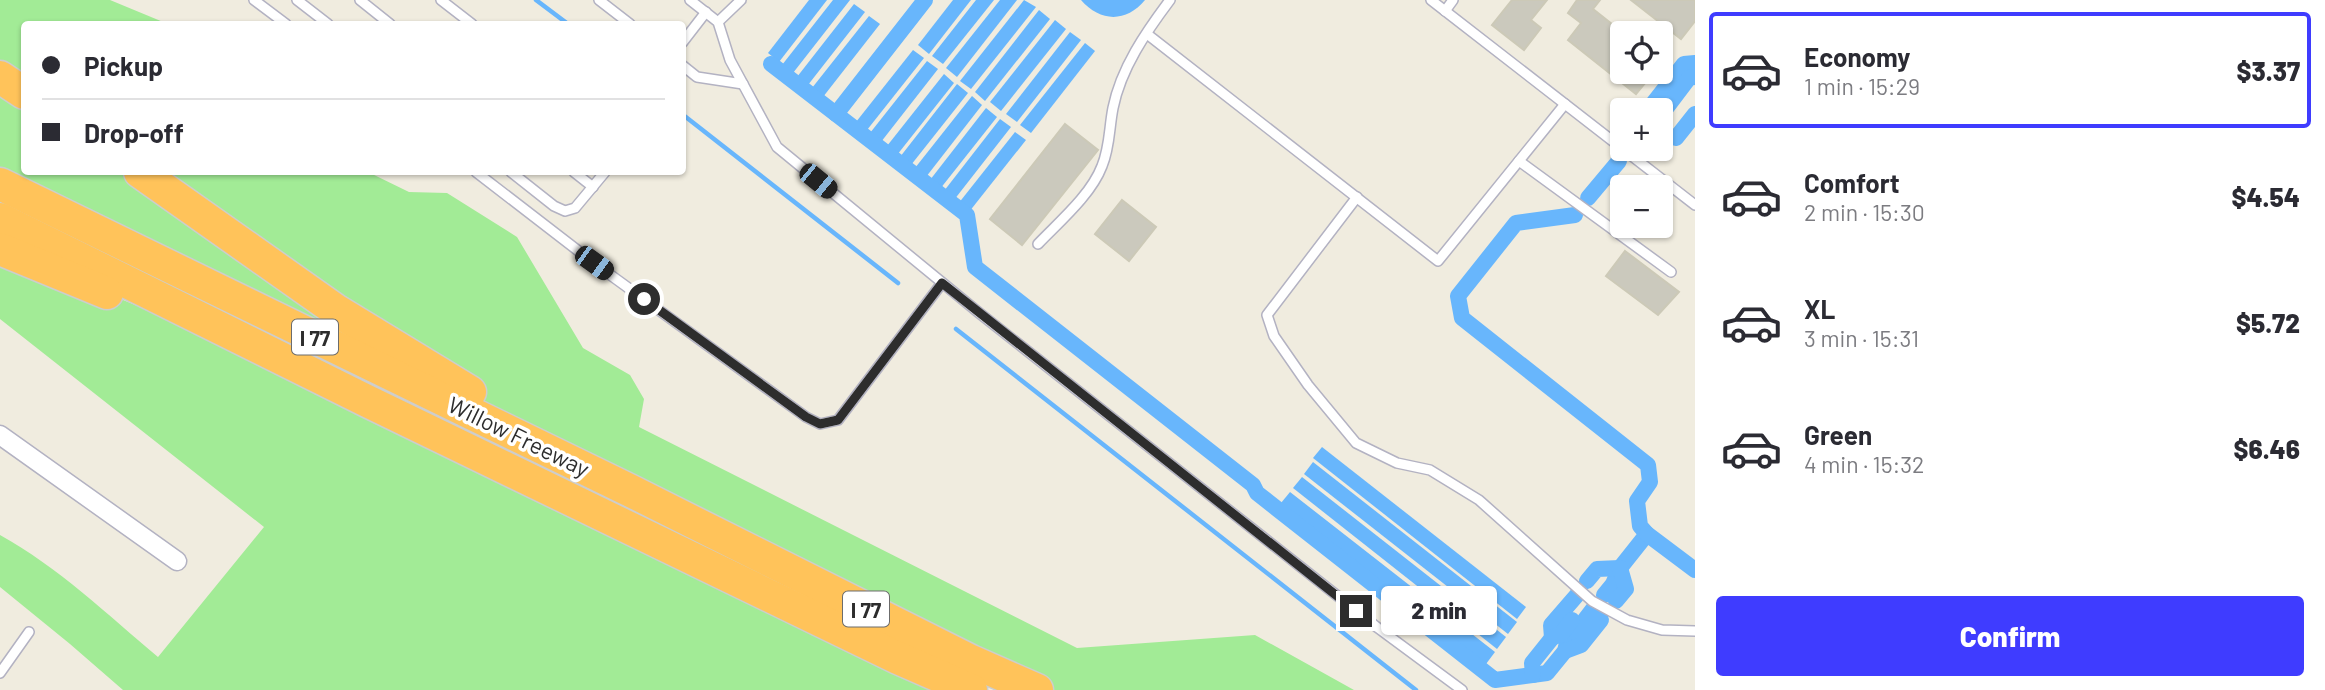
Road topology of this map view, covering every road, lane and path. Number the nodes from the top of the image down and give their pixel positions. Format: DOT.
graph roads {
  1 [pos="254,0"];
  2 [pos="297,0"];
  3 [pos="360,0"];
  4 [pos="441,0"];
  5 [pos="598,0"];
  6 [pos="690,0"];
  7 [pos="741,0"];
  8 [pos="1170,0"];
  9 [pos="1431,0"];
  10 [pos="1453,0"];
  11 [pos="1445,11"];
  12 [pos="706,12"];
  13 [pos="282,21"];
  14 [pos="324,21"];
  15 [pos="386,21"];
  16 [pos="468,21"];
  17 [pos="626,21"];
  18 [pos="718,22"];
  19 [pos="1147,34"];
  20 [pos="686,38"];
  21 [pos="686,68"];
  22 [pos="0,77"];
  23 [pos="743,84"];
  24 [pos="21,91"];
  25 [pos="1565,104"];
  26 [pos="1519,161"];
  27 [pos="144,175"];
  28 [pos="480,175"];
  29 [pos="515,175"];
  30 [pos="578,175"];
  31 [pos="603,175"];
  32 [pos="0,184"];
  33 [pos="593,187"];
  34 [pos="1357,197"];
  35 [pos="1695,205"];
  36 [pos="0,219"];
  37 [pos="1038,244"];
  38 [pos="0,249"];
  39 [pos="1671,272"];
  40 [pos="942,283"];
  41 [pos="367,401"];
  42 [pos="0,435"];
  43 [pos="629,490"];
  44 [pos="177,561"];
  45 [pos="1695,631"];
  46 [pos="29,632"];
  47 [pos="0,673"];
  48 [pos="971,690"];
  49 [pos="1037,690"];
  50 [pos="1462,690"];
  1 -- 13 [label="lane"];
  2 -- 14 [label="lane"];
  3 -- 15 [label="lane"];
  4 -- 16 [label="lane"];
  5 -- 17 [label="lane"];
  6 -- 12 [label="lane"];
  7 -- 18 [label="lane"];
  8 -- 19 [label="lane"];
  9 -- 11 [label="lane"];
  10 -- 11 [label="lane"];
  11 -- 25 [label="lane"];
  12 -- 18 [label="lane"];
  12 -- 20 [label="lane"];
  18 -- 23 [label="lane"];
  19 -- 34 [label="lane"];
  19 -- 37 [label="lane"];
  21 -- 23 [label="lane"];
  22 -- 24 [label="highway"];
  23 -- 40 [label="lane"];
  25 -- 26 [label="lane"];
  25 -- 35 [label="lane"];
  26 -- 34 [label="lane"];
  26 -- 39 [label="lane"];
  27 -- 43 [label="highway"];
  28 -- 40 [label="lane"];
  29 -- 33 [label="lane"];
  30 -- 33 [label="lane"];
  31 -- 33 [label="lane"];
  32 -- 43 [label="highway, Willow Freeway / I 77"];
  34 -- 45 [label="lane"];
  36 -- 41 [label="highway, Willow Freeway / I 77"];
  38 -- 41 [label="highway"];
  40 -- 50 [label="lane"];
  41 -- 48 [label="highway, Willow Freeway / I 77"];
  42 -- 44 [label="street"];
  43 -- 49 [label="highway, Willow Freeway / I 77"];
  46 -- 47 [label="lane"];
}
